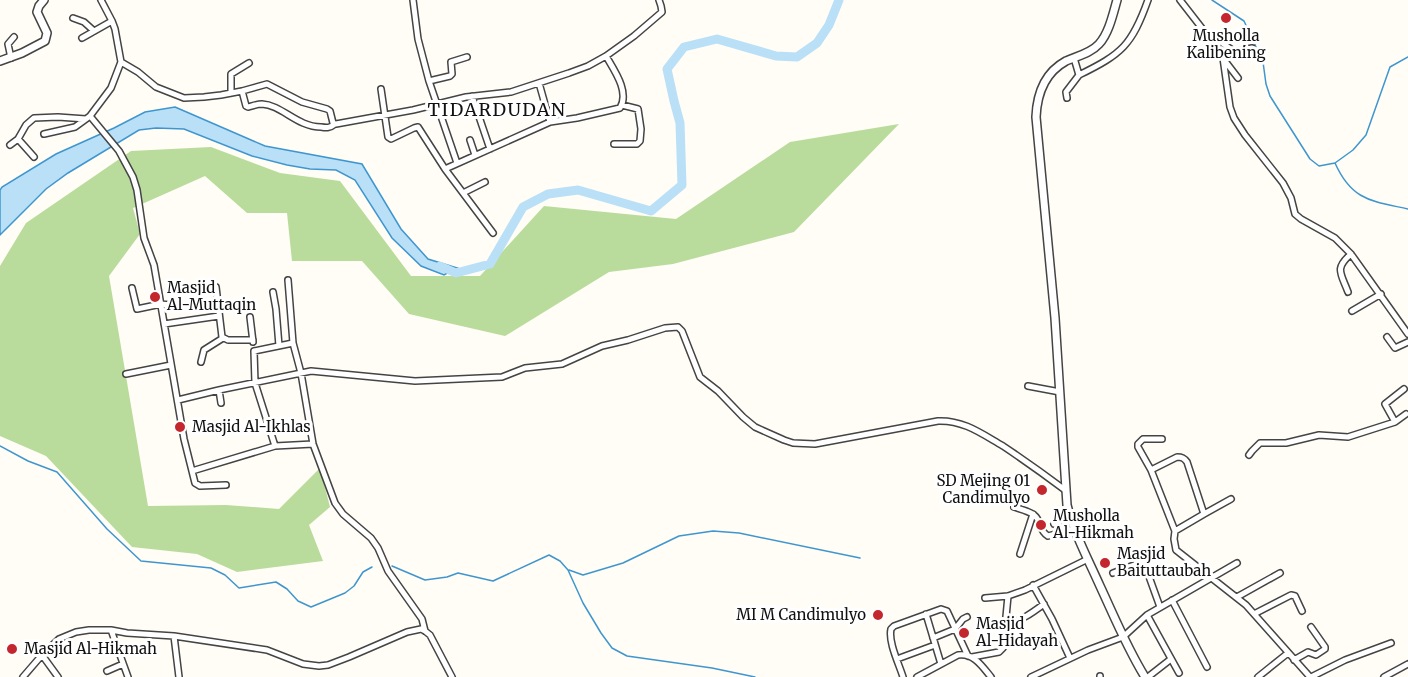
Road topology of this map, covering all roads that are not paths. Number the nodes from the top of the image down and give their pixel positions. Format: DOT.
graph roads {
  1 [pos="44,0"];
  2 [pos="101,0"];
  3 [pos="413,0"];
  4 [pos="659,0"];
  5 [pos="666,0"];
  6 [pos="1117,0"];
  7 [pos="1148,0"];
  8 [pos="1180,0"];
  9 [pos="662,6"];
  10 [pos="73,18"];
  11 [pos="112,21"];
  12 [pos="94,31"];
  13 [pos="1207,35"];
  14 [pos="14,37"];
  15 [pos="82,38"];
  16 [pos="1252,48"];
  17 [pos="606,56"];
  18 [pos="467,57"];
  19 [pos="11,58"];
  20 [pos="1074,58"];
  21 [pos="1223,58"];
  22 [pos="0,62"];
  23 [pos="121,62"];
  24 [pos="249,63"];
  25 [pos="1079,75"];
  26 [pos="1238,78"];
  27 [pos="429,81"];
  28 [pos="539,83"];
  29 [pos="381,89"];
  30 [pos="242,91"];
  31 [pos="231,93"];
  32 [pos="472,96"];
  33 [pos="1067,98"];
  34 [pos="437,104"];
  35 [pos="622,105"];
  36 [pos="384,115"];
  37 [pos="88,118"];
  38 [pos="550,122"];
  39 [pos="335,124"];
  40 [pos="44,134"];
  41 [pos="18,139"];
  42 [pos="470,140"];
  43 [pos="614,144"];
  44 [pos="10,145"];
  45 [pos="490,149"];
  46 [pos="475,155"];
  47 [pos="34,157"];
  48 [pos="457,163"];
  49 [pos="445,169"];
  50 [pos="485,182"];
  51 [pos="463,192"];
  52 [pos="493,233"];
  53 [pos="1352,254"];
  54 [pos="288,280"];
  55 [pos="216,287"];
  56 [pos="132,288"];
  57 [pos="273,292"];
  58 [pos="1348,292"];
  59 [pos="1381,294"];
  60 [pos="161,304"];
  61 [pos="180,306"];
  62 [pos="1353,311"];
  63 [pos="219,316"];
  64 [pos="250,317"];
  65 [pos="164,324"];
  66 [pos="1408,334"];
  67 [pos="1387,337"];
  68 [pos="223,338"];
  69 [pos="253,340"];
  70 [pos="1408,342"];
  71 [pos="293,343"];
  72 [pos="279,346"];
  73 [pos="254,351"];
  74 [pos="201,362"];
  75 [pos="171,365"];
  76 [pos="301,373"];
  77 [pos="126,374"];
  78 [pos="255,383"];
  79 [pos="1028,386"];
  80 [pos="1404,389"];
  81 [pos="219,390"];
  82 [pos="1060,392"];
  83 [pos="178,400"];
  84 [pos="221,403"];
  85 [pos="1408,413"];
  86 [pos="1395,422"];
  87 [pos="1162,439"];
  88 [pos="314,444"];
  89 [pos="274,446"];
  90 [pos="1249,455"];
  91 [pos="1151,470"];
  92 [pos="192,471"];
  93 [pos="226,485"];
  94 [pos="1065,490"];
  95 [pos="1231,499"];
  96 [pos="1014,507"];
  97 [pos="1033,514"];
  98 [pos="1204,514"];
  99 [pos="1069,517"];
  100 [pos="1054,524"];
  101 [pos="1074,529"];
  102 [pos="1175,531"];
  103 [pos="1020,554"];
  104 [pos="1088,559"];
  105 [pos="1237,563"];
  106 [pos="1113,573"];
  107 [pos="1280,573"];
  108 [pos="1212,578"];
  109 [pos="1033,585"];
  110 [pos="1008,596"];
  111 [pos="1237,597"];
  112 [pos="985,598"];
  113 [pos="1172,600"];
  114 [pos="1044,604"];
  115 [pos="1161,607"];
  116 [pos="1302,611"];
  117 [pos="926,614"];
  118 [pos="1254,614"];
  119 [pos="1147,615"];
  120 [pos="967,617"];
  121 [pos="1004,624"];
  122 [pos="1311,627"];
  123 [pos="955,629"];
  124 [pos="111,630"];
  125 [pos="425,631"];
  126 [pos="174,636"];
  127 [pos="1124,637"];
  128 [pos="933,638"];
  129 [pos="1391,644"];
  130 [pos="935,645"];
  131 [pos="1288,653"];
  132 [pos="42,655"];
  133 [pos="970,657"];
  134 [pos="1070,658"];
  135 [pos="897,659"];
  136 [pos="1171,659"];
  137 [pos="1293,660"];
  138 [pos="123,664"];
  139 [pos="940,664"];
  140 [pos="1408,664"];
  141 [pos="1206,667"];
  142 [pos="107,671"];
  143 [pos="1179,673"];
  144 [pos="23,677"];
  145 [pos="58,677"];
  146 [pos="128,677"];
  147 [pos="179,677"];
  148 [pos="452,677"];
  149 [pos="903,677"];
  150 [pos="917,677"];
  151 [pos="991,677"];
  152 [pos="1031,677"];
  153 [pos="1146,677"];
  154 [pos="1258,677"];
  155 [pos="1311,677"];
  156 [pos="1384,677"];
  1 -- 19 [label="street"];
  2 -- 11 [label="street"];
  3 -- 27 [label="street"];
  4 -- 9 [label="street"];
  5 -- 9 [label="street"];
  6 -- 20 [label="street"];
  7 -- 25 [label="street"];
  8 -- 13 [label="street"];
  9 -- 17 [label="street"];
  10 -- 12 [label="street"];
  11 -- 12 [label="street"];
  11 -- 23 [label="street"];
  12 -- 15 [label="street"];
  13 -- 16 [label="street"];
  13 -- 21 [label="street"];
  14 -- 19 [label="street"];
  17 -- 28 [label="street"];
  17 -- 35 [label="street"];
  18 -- 27 [label="street"];
  19 -- 22 [label="street"];
  20 -- 25 [label="street"];
  20 -- 82 [label="street"];
  21 -- 26 [label="street"];
  21 -- 53 [label="street"];
  23 -- 31 [label="street"];
  23 -- 37 [label="street"];
  24 -- 31 [label="street"];
  25 -- 33 [label="street"];
  27 -- 34 [label="street"];
  28 -- 32 [label="street"];
  28 -- 38 [label="street"];
  29 -- 36 [label="street"];
  30 -- 31 [label="street"];
  30 -- 39 [label="street"];
  30 -- 39 [label="street"];
  32 -- 34 [label="street"];
  32 -- 45 [label="street"];
  34 -- 36 [label="street"];
  34 -- 48 [label="street"];
  35 -- 38 [label="street"];
  35 -- 43 [label="street"];
  36 -- 39 [label="street"];
  36 -- 49 [label="street"];
  37 -- 40 [label="street"];
  37 -- 41 [label="street"];
  37 -- 60 [label="street"];
  38 -- 45 [label="street"];
  41 -- 44 [label="street"];
  41 -- 47 [label="street"];
  42 -- 46 [label="street"];
  45 -- 46 [label="street"];
  46 -- 48 [label="street"];
  48 -- 49 [label="street"];
  49 -- 51 [label="street"];
  50 -- 51 [label="street"];
  51 -- 52 [label="street"];
  53 -- 58 [label="street"];
  53 -- 59 [label="street"];
  54 -- 71 [label="street"];
  55 -- 63 [label="street"];
  56 -- 60 [label="street"];
  57 -- 72 [label="street"];
  59 -- 62 [label="street"];
  59 -- 66 [label="street"];
  60 -- 61 [label="street"];
  60 -- 65 [label="street"];
  63 -- 65 [label="street"];
  63 -- 68 [label="street"];
  64 -- 69 [label="street"];
  65 -- 75 [label="street"];
  67 -- 70 [label="street"];
  68 -- 69 [label="street"];
  68 -- 74 [label="street"];
  69 -- 73 [label="street"];
  71 -- 72 [label="street"];
  71 -- 76 [label="street"];
  72 -- 73 [label="street"];
  73 -- 78 [label="street"];
  75 -- 77 [label="street"];
  75 -- 83 [label="street"];
  76 -- 78 [label="street"];
  76 -- 88 [label="street"];
  76 -- 94 [label="street"];
  78 -- 81 [label="street"];
  78 -- 89 [label="street"];
  79 -- 82 [label="street"];
  80 -- 86 [label="street"];
  81 -- 83 [label="street"];
  81 -- 84 [label="street"];
  82 -- 94 [label="street"];
  83 -- 92 [label="street"];
  85 -- 86 [label="street"];
  86 -- 90 [label="street"];
  87 -- 91 [label="street"];
  88 -- 89 [label="street"];
  88 -- 125 [label="street"];
  89 -- 92 [label="street"];
  91 -- 98 [label="street"];
  91 -- 102 [label="street"];
  92 -- 93 [label="street"];
  94 -- 99 [label="street"];
  95 -- 98 [label="street"];
  96 -- 97 [label="street"];
  97 -- 101 [label="street"];
  97 -- 103 [label="street"];
  98 -- 102 [label="street"];
  99 -- 100 [label="street"];
  99 -- 101 [label="street"];
  101 -- 104 [label="street"];
  102 -- 108 [label="street"];
  104 -- 109 [label="street"];
  104 -- 127 [label="street"];
  105 -- 108 [label="street"];
  106 -- 115 [label="street"];
  107 -- 111 [label="street"];
  108 -- 111 [label="street"];
  108 -- 113 [label="street"];
  109 -- 110 [label="street"];
  109 -- 114 [label="street"];
  110 -- 112 [label="street"];
  110 -- 121 [label="street"];
  111 -- 118 [label="street"];
  113 -- 115 [label="street"];
  113 -- 141 [label="street"];
  114 -- 121 [label="street"];
  114 -- 134 [label="street"];
  115 -- 119 [label="street"];
  116 -- 118 [label="street"];
  117 -- 123 [label="street"];
  117 -- 128 [label="street"];
  117 -- 135 [label="street"];
  118 -- 131 [label="street"];
  119 -- 127 [label="street"];
  119 -- 136 [label="street"];
  120 -- 123 [label="street"];
  121 -- 133 [label="street"];
  122 -- 137 [label="street"];
  123 -- 128 [label="street"];
  123 -- 133 [label="street"];
  124 -- 126 [label="street"];
  124 -- 132 [label="street"];
  124 -- 138 [label="street"];
  125 -- 126 [label="street"];
  125 -- 148 [label="street"];
  126 -- 147 [label="street"];
  127 -- 134 [label="street"];
  127 -- 153 [label="street"];
  128 -- 130 [label="street"];
  129 -- 155 [label="street"];
  130 -- 135 [label="street"];
  130 -- 139 [label="street"];
  131 -- 137 [label="street"];
  131 -- 154 [label="street"];
  132 -- 144 [label="street"];
  132 -- 145 [label="street"];
  133 -- 139 [label="street"];
  133 -- 151 [label="street"];
  134 -- 152 [label="street"];
  135 -- 149 [label="street"];
  136 -- 143 [label="street"];
  136 -- 153 [label="street"];
  137 -- 155 [label="street"];
  138 -- 142 [label="street"];
  138 -- 146 [label="street"];
  139 -- 150 [label="street"];
  140 -- 156 [label="street"];
}
